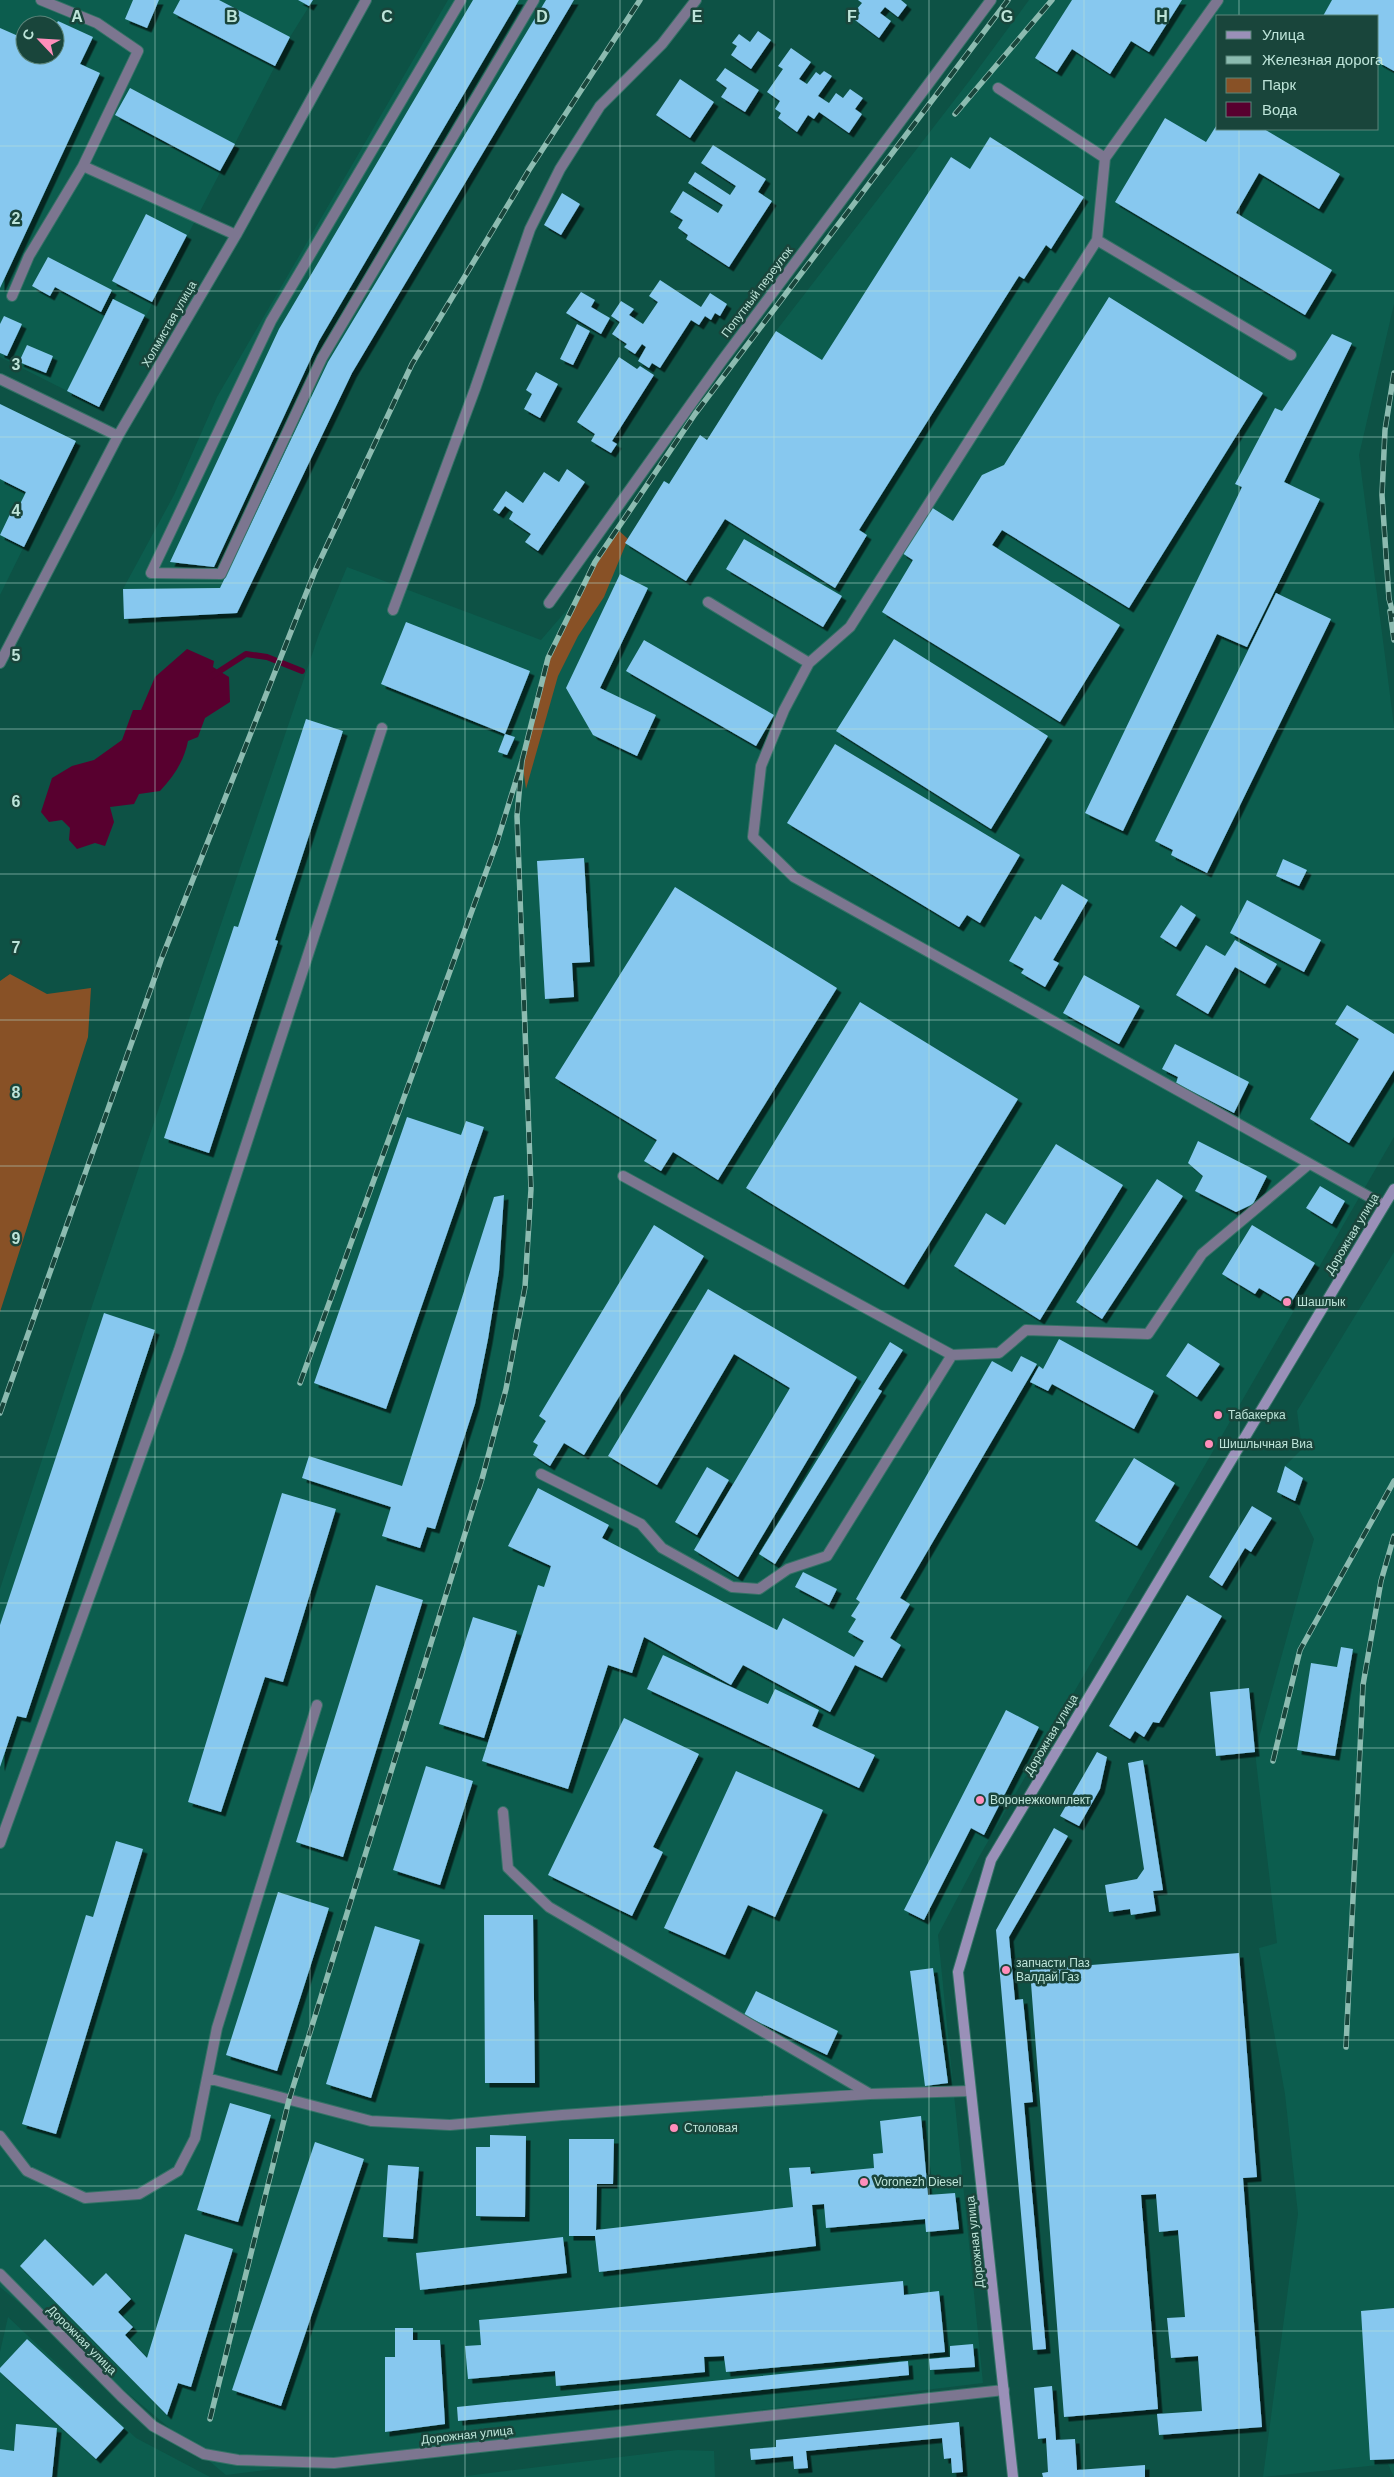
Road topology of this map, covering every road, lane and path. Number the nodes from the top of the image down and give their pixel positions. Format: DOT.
graph roads {
  1 [pos="41,0"];
  2 [pos="366,0"];
  3 [pos="461,0"];
  4 [pos="534,0"];
  5 [pos="696,0"];
  6 [pos="991,0"];
  7 [pos="1218,0"];
  8 [pos="998,88"];
  9 [pos="1105,158"];
  10 [pos="83,166"];
  11 [pos="236,235"];
  12 [pos="1097,240"];
  13 [pos="12,296"];
  14 [pos="1292,355"];
  15 [pos="0,379"];
  16 [pos="118,436"];
  17 [pos="708,602"];
  18 [pos="549,603"];
  19 [pos="392,610"];
  20 [pos="0,663"];
  21 [pos="809,663"];
  22 [pos="382,728"];
  23 [pos="1309,1164"];
  24 [pos="623,1176"];
  25 [pos="1394,1189"];
  26 [pos="1384,1205"];
  27 [pos="952,1355"];
  28 [pos="542,1474"];
  29 [pos="317,1705"];
  30 [pos="504,1812"];
  31 [pos="0,1843"];
  32 [pos="207,2078"];
  33 [pos="970,2091"];
  34 [pos="870,2094"];
  35 [pos="0,2136"];
  36 [pos="0,2274"];
  37 [pos="1004,2390"];
  38 [pos="1013,2477"];
  1 -- 10 [label="street"];
  2 -- 11 [label="street, Холмистая улица"];
  3 -- 4 [label="street"];
  5 -- 19 [label="street"];
  6 -- 18 [label="street, Попутный переулок"];
  7 -- 9 [label="street"];
  8 -- 9 [label="street"];
  9 -- 12 [label="street"];
  10 -- 11 [label="street"];
  10 -- 13 [label="street"];
  11 -- 16 [label="street, Холмистая улица"];
  12 -- 14 [label="street"];
  12 -- 21 [label="street"];
  15 -- 16 [label="street"];
  16 -- 20 [label="street, Холмистая улица"];
  17 -- 21 [label="street"];
  21 -- 23 [label="street"];
  22 -- 31 [label="street"];
  23 -- 26 [label="street"];
  23 -- 27 [label="street"];
  24 -- 27 [label="street"];
  25 -- 26 [label="street, Дорожная улица"];
  26 -- 33 [label="street, Дорожная улица"];
  27 -- 28 [label="street"];
  29 -- 32 [label="street"];
  30 -- 34 [label="street"];
  32 -- 34 [label="street"];
  32 -- 35 [label="street"];
  33 -- 34 [label="street"];
  33 -- 37 [label="street, Дорожная улица"];
  36 -- 37 [label="street, Дорожная улица"];
  37 -- 38 [label="street, Дорожная улица"];
}
